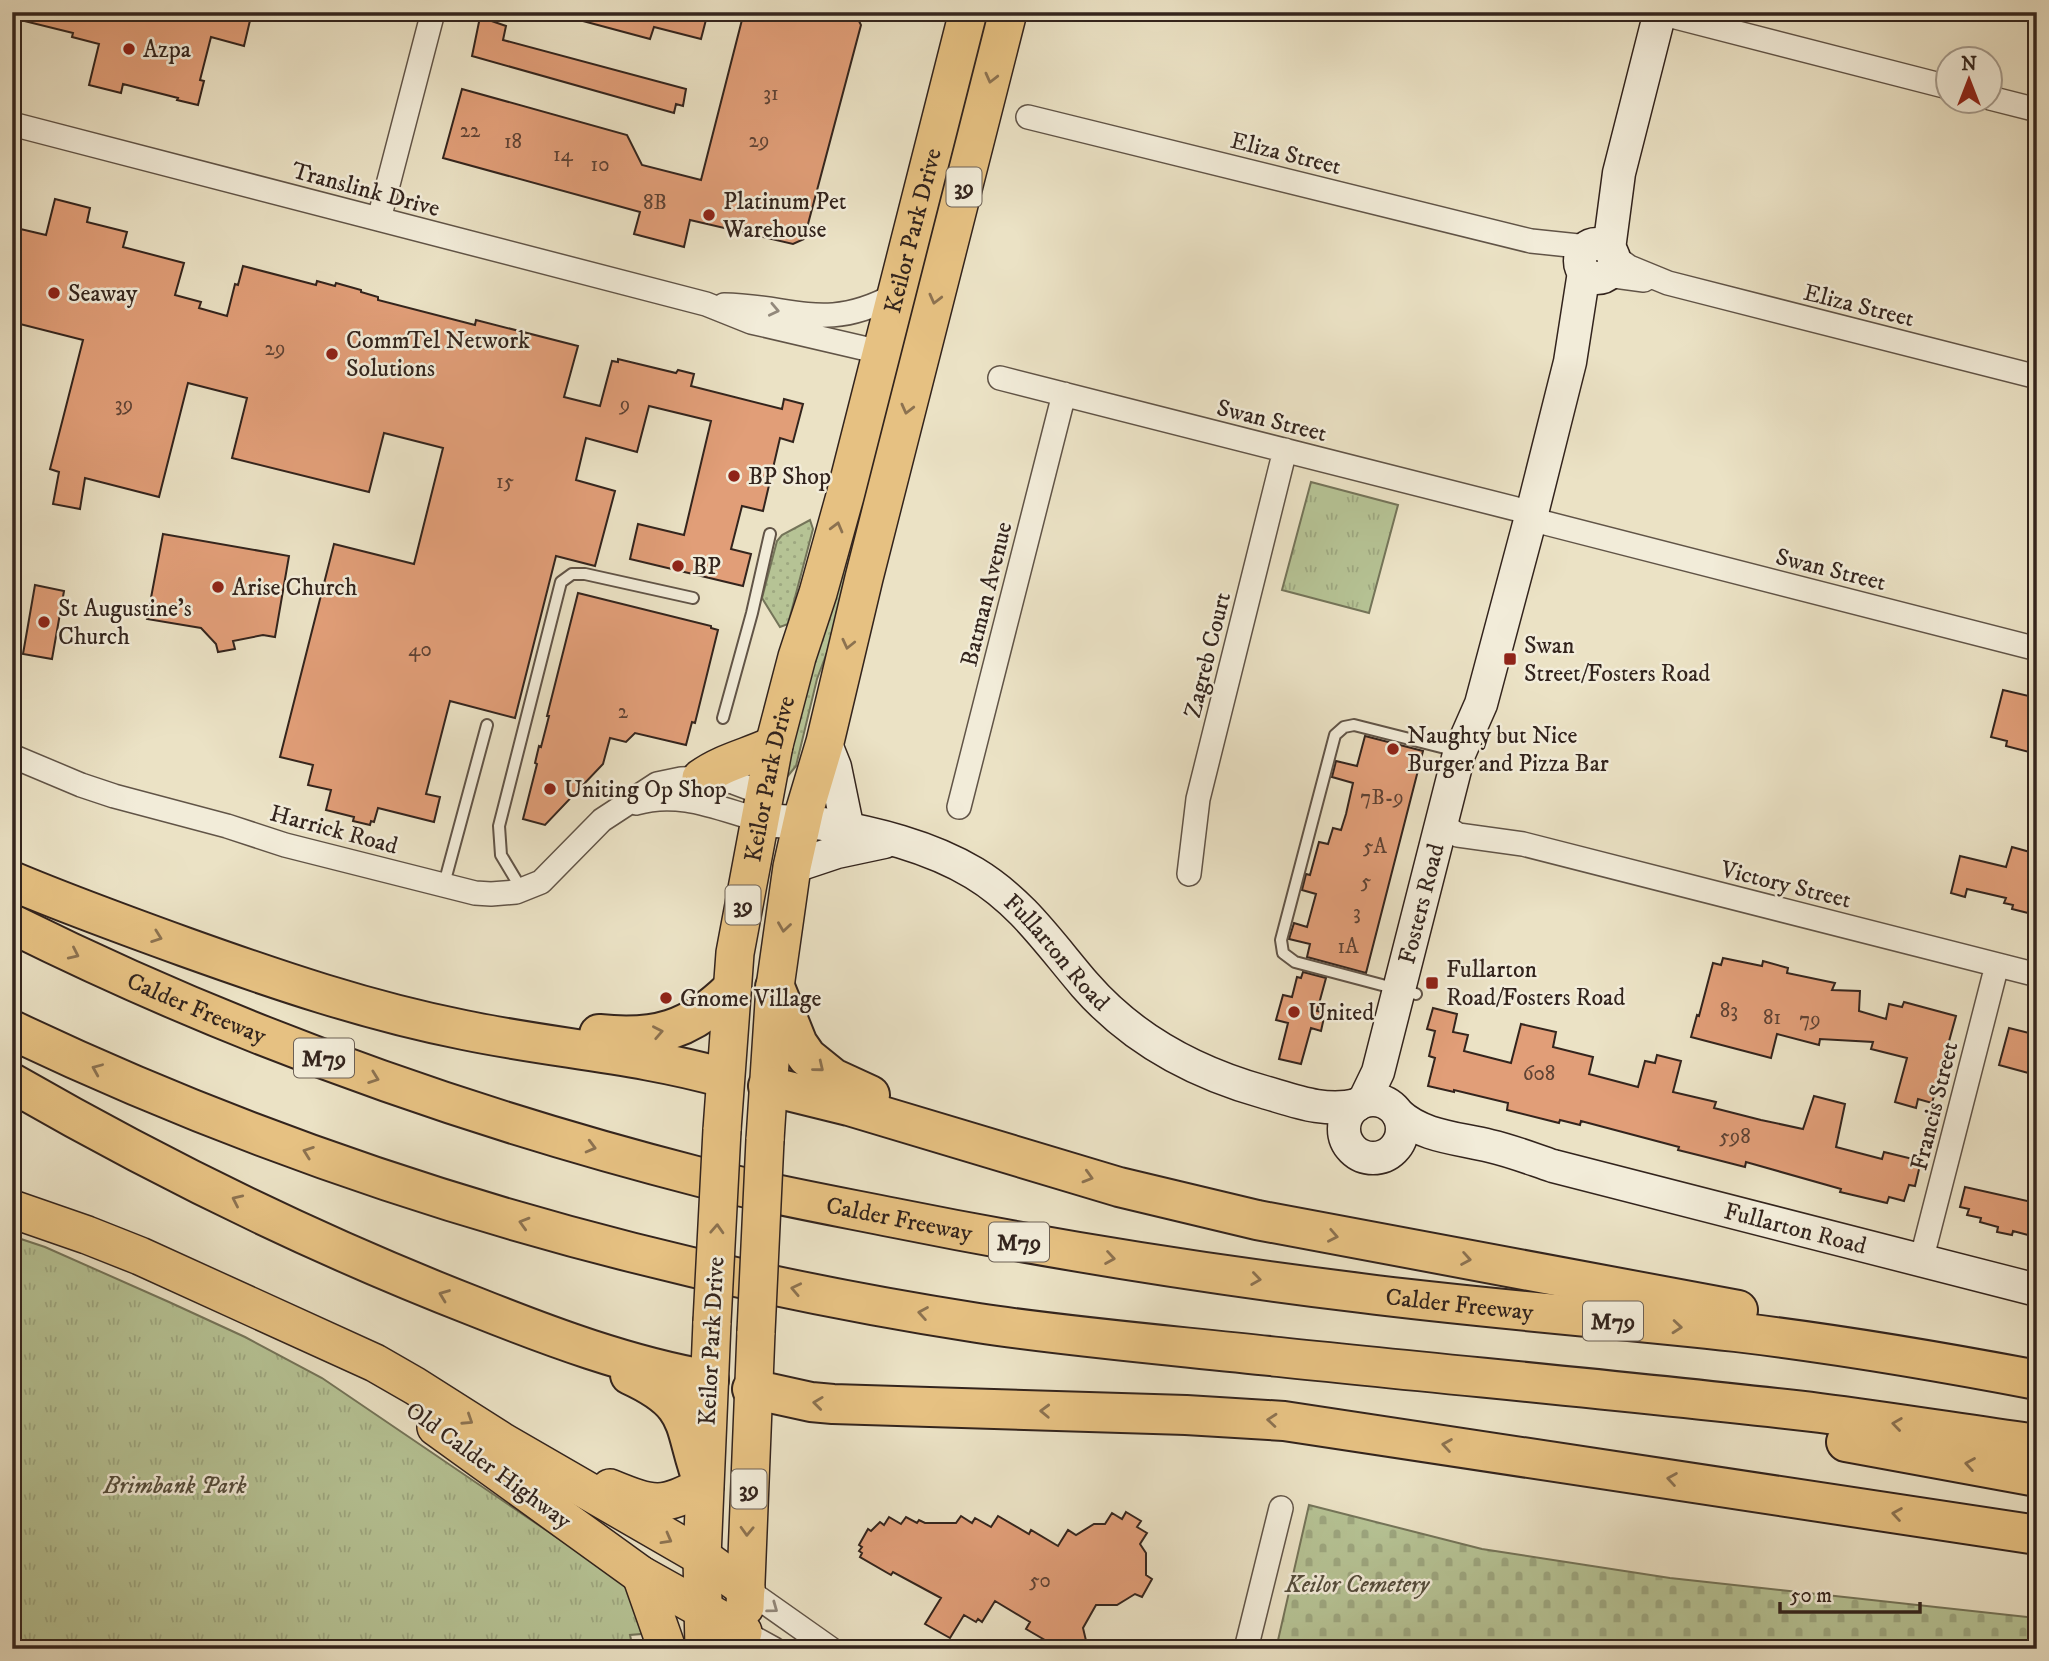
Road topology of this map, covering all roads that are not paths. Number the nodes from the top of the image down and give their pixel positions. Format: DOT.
graph roads {
  1 [pos="433,12"];
  2 [pos="968,12"];
  3 [pos="1008,12"];
  4 [pos="1660,13"];
  5 [pos="1934,83"];
  6 [pos="2004,102"];
  7 [pos="2037,110"];
  8 [pos="1028,117"];
  9 [pos="12,124"];
  10 [pos="379,219"];
  11 [pos="1597,261"];
  12 [pos="895,295"];
  13 [pos="706,304"];
  14 [pos="880,352"];
  15 [pos="919,362"];
  16 [pos="2037,377"];
  17 [pos="1000,378"];
  18 [pos="1064,394"];
  19 [pos="1285,450"];
  20 [pos="1531,516"];
  21 [pos="770,534"];
  22 [pos="693,598"];
  23 [pos="2037,649"];
  24 [pos="1481,704"];
  25 [pos="723,718"];
  26 [pos="487,725"];
  27 [pos="825,742"];
  28 [pos="774,745"];
  29 [pos="1460,752"];
  30 [pos="12,756"];
  31 [pos="701,778"];
  32 [pos="762,807"];
  33 [pos="959,807"];
  34 [pos="620,808"];
  35 [pos="819,822"];
  36 [pos="1453,826"];
  37 [pos="892,840"];
  38 [pos="792,867"];
  39 [pos="1189,874"];
  40 [pos="12,881"];
  41 [pos="444,884"];
  42 [pos="522,890"];
  43 [pos="12,924"];
  44 [pos="1997,965"];
  45 [pos="2037,975"];
  46 [pos="273,979"];
  47 [pos="775,987"];
  48 [pos="731,990"];
  49 [pos="1407,991"];
  50 [pos="12,1030"];
  51 [pos="724,1078"];
  52 [pos="12,1083"];
  53 [pos="768,1087"];
  54 [pos="1283,1099"];
  55 [pos="1378,1107"];
  56 [pos="1346,1144"];
  57 [pos="1385,1155"];
  58 [pos="1022,1158"];
  59 [pos="1553,1166"];
  60 [pos="12,1209"];
  61 [pos="1921,1261"];
  62 [pos="2037,1290"];
  63 [pos="234,1298"];
  64 [pos="982,1324"];
  65 [pos="535,1330"];
  66 [pos="709,1380"];
  67 [pos="2037,1380"];
  68 [pos="752,1389"];
  69 [pos="503,1442"];
  70 [pos="2037,1444"];
  71 [pos="2037,1477"];
  72 [pos="705,1485"];
  73 [pos="1281,1508"];
  74 [pos="2037,1535"];
  75 [pos="702,1557"];
  76 [pos="641,1574"];
  77 [pos="746,1589"];
  78 [pos="702,1609"];
  79 [pos="754,1643"];
  80 [pos="667,1649"];
  81 [pos="704,1649"];
  82 [pos="831,1649"];
  83 [pos="1246,1649"];
  1 -- 10 [label="street"];
  2 -- 12 [label="main road, Keilor Park Drive / 39"];
  3 -- 15 [label="main road, Keilor Park Drive / 39, one-way"];
  4 -- 5 [label="street"];
  4 -- 11 [label="main road, Fosters Road"];
  6 -- 7 [label="street"];
  8 -- 11 [label="street, Eliza Street"];
  9 -- 10 [label="street, Translink Drive"];
  10 -- 13 [label="street, Translink Drive"];
  11 -- 16 [label="street, Eliza Street"];
  11 -- 20 [label="main road, Fosters Road"];
  13 -- 12 [label="street, Translink Drive, one-way"];
  12 -- 14 [label="main road, Keilor Park Drive / 39"];
  13 -- 14 [label="street, Translink Drive"];
  14 -- 15 [label="main road"];
  28 -- 14 [label="main road, Keilor Park Drive / 39, one-way"];
  15 -- 27 [label="main road, Keilor Park Drive / 39, one-way"];
  17 -- 18 [label="street, Swan Street"];
  18 -- 19 [label="street, Swan Street"];
  18 -- 33 [label="street, Batman Avenue"];
  19 -- 20 [label="street, Swan Street"];
  19 -- 39 [label="street, Zagreb Court"];
  20 -- 23 [label="street, Swan Street"];
  20 -- 24 [label="main road, Fosters Road"];
  21 -- 25 [label="lane"];
  22 -- 42 [label="lane"];
  24 -- 29 [label="main road, Fosters Road"];
  24 -- 36 [label="main road, Fosters Road"];
  26 -- 41 [label="lane"];
  27 -- 35 [label="main road, Keilor Park Drive / 39"];
  27 -- 35 [label="main road"];
  28 -- 31 [label="main road"];
  28 -- 32 [label="main road, Keilor Park Drive / 39"];
  29 -- 36 [label="main road, Fosters Road"];
  29 -- 49 [label="lane"];
  30 -- 41 [label="street, Harrick Road"];
  31 -- 32 [label="street, Harrick Road"];
  31 -- 34 [label="street, Harrick Road"];
  32 -- 34 [label="street, Harrick Road"];
  32 -- 35 [label="main road, Fullarton Road"];
  32 -- 48 [label="main road, Keilor Park Drive / 39"];
  34 -- 42 [label="street, Harrick Road"];
  35 -- 37 [label="main road, Fullarton Road"];
  35 -- 38 [label="main road, Keilor Park Drive / 39"];
  36 -- 44 [label="street, Victory Street"];
  36 -- 49 [label="main road, Fosters Road"];
  37 -- 38 [label="main road"];
  37 -- 54 [label="main road, Fullarton Road"];
  38 -- 47 [label="main road, Keilor Park Drive / 39, one-way"];
  40 -- 46 [label="highway, one-way"];
  41 -- 42 [label="street, Harrick Road"];
  43 -- 67 [label="highway, Calder Freeway / M79, one-way"];
  44 -- 45 [label="street, Victory Street"];
  44 -- 61 [label="street, Francis Street"];
  46 -- 48 [label="highway, one-way"];
  46 -- 51 [label="highway"];
  47 -- 53 [label="main road, Keilor Park Drive / 39"];
  47 -- 58 [label="highway, one-way"];
  48 -- 51 [label="main road, Keilor Park Drive / 39"];
  49 -- 55 [label="main road, Fosters Road"];
  64 -- 50 [label="highway, one-way"];
  51 -- 53 [label="main road"];
  66 -- 51 [label="main road, Keilor Park Drive / 39, one-way, bridge"];
  65 -- 52 [label="highway, one-way"];
  53 -- 58 [label="highway"];
  53 -- 68 [label="main road, Keilor Park Drive / 39, bridge"];
  54 -- 55 [label="main road, Fullarton Road"];
  54 -- 56 [label="main road, Fullarton Road"];
  55 -- 56 [label="main road"];
  55 -- 57 [label="main road"];
  55 -- 59 [label="main road, Fullarton Road"];
  56 -- 57 [label="main road"];
  57 -- 59 [label="main road, Fullarton Road"];
  58 -- 67 [label="highway, one-way"];
  59 -- 61 [label="main road, Fullarton Road"];
  60 -- 63 [label="main road, Old Calder Highway"];
  61 -- 62 [label="main road, Fullarton Road"];
  63 -- 69 [label="main road, Old Calder Highway, one-way"];
  63 -- 76 [label="main road, Old Calder Highway"];
  70 -- 64 [label="highway, one-way"];
  71 -- 64 [label="highway, one-way"];
  65 -- 66 [label="highway"];
  65 -- 72 [label="highway"];
  66 -- 68 [label="main road"];
  66 -- 72 [label="main road, Keilor Park Drive / 39"];
  74 -- 68 [label="highway, one-way"];
  68 -- 77 [label="main road, Keilor Park Drive / 39, one-way"];
  69 -- 72 [label="main road"];
  69 -- 75 [label="main road, Old Calder Highway, one-way"];
  72 -- 75 [label="main road, Keilor Park Drive / 39"];
  73 -- 83 [label="street"];
  75 -- 77 [label="main road, Old Calder Highway"];
  75 -- 78 [label="main road, Keilor Park Drive / 39"];
  76 -- 78 [label="main road, Old Calder Highway"];
  76 -- 80 [label="main road"];
  77 -- 79 [label="main road, Keilor Park Drive / 39"];
  77 -- 82 [label="street, one-way"];
  78 -- 79 [label="main road, Old Calder Highway"];
  78 -- 81 [label="main road, Keilor Park Drive / 39"];
}
